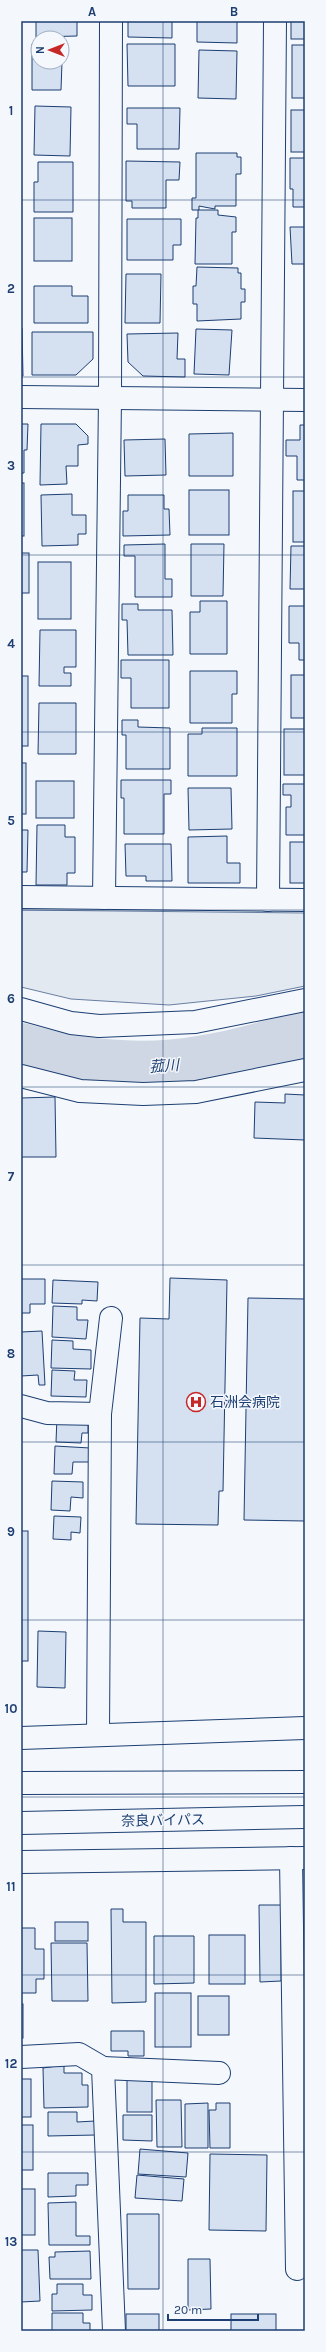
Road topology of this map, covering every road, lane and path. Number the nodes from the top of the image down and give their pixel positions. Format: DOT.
graph roads {
  1 [pos="111,21"];
  2 [pos="275,21"];
  3 [pos="21,397"];
  4 [pos="110,397"];
  5 [pos="272,400"];
  6 [pos="305,400"];
  7 [pos="21,897"];
  8 [pos="104,898"];
  9 [pos="268,900"];
  10 [pos="305,900"];
  11 [pos="305,1000"];
  12 [pos="21,1009"];
  13 [pos="305,1070"];
  14 [pos="21,1076"];
  15 [pos="111,1318"];
  16 [pos="21,1406"];
  17 [pos="100,1414"];
  18 [pos="305,1728"];
  19 [pos="98,1735"];
  20 [pos="21,1738"];
  21 [pos="305,1782"];
  22 [pos="21,1783"];
  23 [pos="305,1817"];
  24 [pos="21,1823"];
  25 [pos="298,1858"];
  26 [pos="21,1862"];
  27 [pos="21,2057"];
  28 [pos="103,2068"];
  29 [pos="219,2073"];
  30 [pos="297,2269"];
  31 [pos="114,2331"];
  1 -- 4 [label="main road"];
  2 -- 5 [label="main road"];
  3 -- 4 [label="main road"];
  4 -- 5 [label="main road"];
  4 -- 8 [label="main road"];
  5 -- 6 [label="main road"];
  5 -- 9 [label="main road"];
  7 -- 8 [label="main road"];
  8 -- 9 [label="main road"];
  9 -- 10 [label="main road"];
  11 -- 12 [label="main road"];
  13 -- 14 [label="main road"];
  15 -- 17 [label="main road"];
  16 -- 17 [label="main road"];
  17 -- 19 [label="main road"];
  18 -- 19 [label="main road"];
  19 -- 20 [label="main road"];
  21 -- 22 [label="main road"];
  23 -- 24 [label="main road, 奈良バイパス"];
  25 -- 26 [label="main road"];
  25 -- 30 [label="main road"];
  27 -- 28 [label="main road"];
  28 -- 29 [label="main road"];
  28 -- 31 [label="main road"];
}
